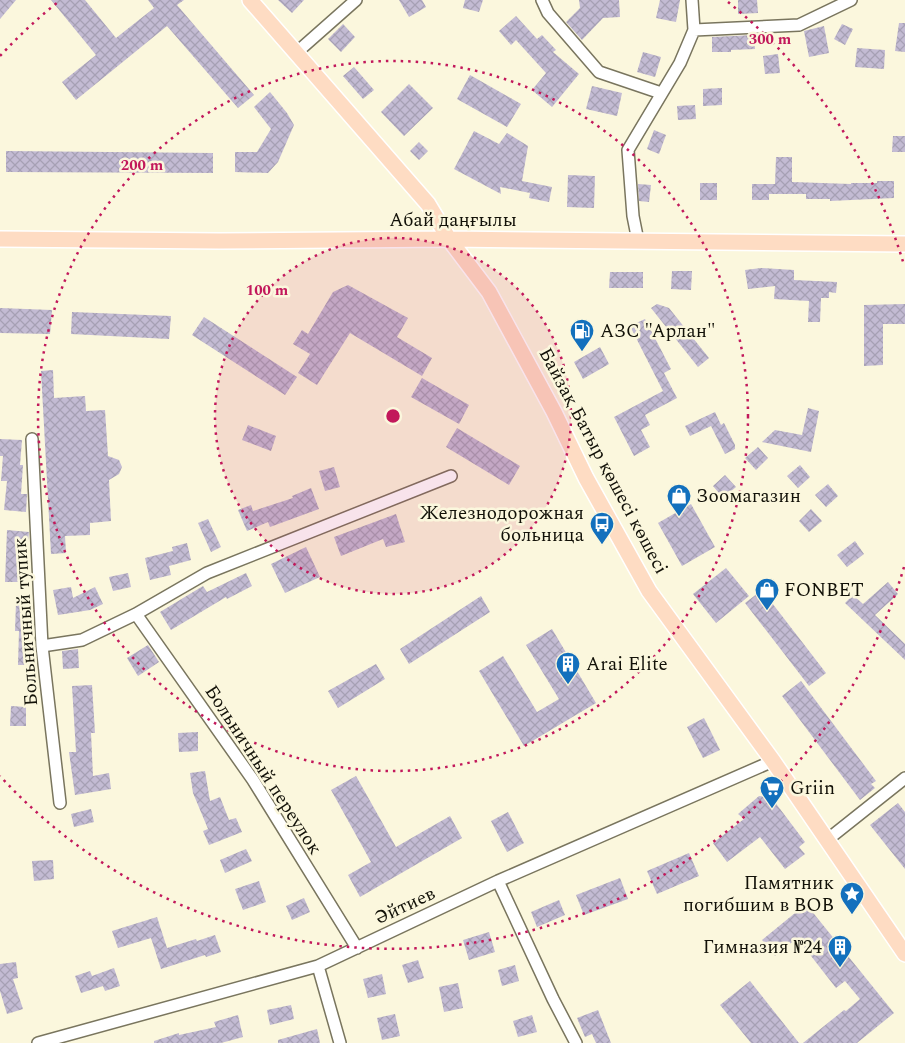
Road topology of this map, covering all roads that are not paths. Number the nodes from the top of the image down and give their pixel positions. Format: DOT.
graph roads {
  1 [pos="250,0"];
  2 [pos="356,0"];
  3 [pos="542,0"];
  4 [pos="692,0"];
  5 [pos="851,0"];
  6 [pos="694,30"];
  7 [pos="296,53"];
  8 [pos="661,93"];
  9 [pos="0,239"];
  10 [pos="449,239"];
  11 [pos="638,241"];
  12 [pos="905,244"];
  13 [pos="32,439"];
  14 [pos="451,476"];
  15 [pos="136,614"];
  16 [pos="42,646"];
  17 [pos="773,761"];
  18 [pos="905,778"];
  19 [pos="60,803"];
  20 [pos="827,840"];
  21 [pos="498,881"];
  22 [pos="357,948"];
  23 [pos="905,954"];
  24 [pos="318,966"];
  25 [pos="38,1043"];
  26 [pos="340,1043"];
  27 [pos="576,1043"];
  1 -- 7 [label="main road, Байзақ Батыр қөшесі көшесі"];
  2 -- 7 [label="street"];
  3 -- 8 [label="street"];
  4 -- 6 [label="street"];
  5 -- 6 [label="street"];
  6 -- 8 [label="street"];
  7 -- 10 [label="main road, Байзақ Батыр қөшесі көшесі"];
  8 -- 11 [label="street"];
  9 -- 10 [label="main road, Абай даңғылы"];
  10 -- 11 [label="main road, Абай даңғылы"];
  10 -- 17 [label="main road, Байзақ Батыр қөшесі көшесі"];
  11 -- 12 [label="main road, Абай даңғылы"];
  13 -- 16 [label="street, Больничный тупик"];
  14 -- 15 [label="street"];
  15 -- 16 [label="street"];
  15 -- 22 [label="street, Больничный переулок"];
  16 -- 19 [label="street, Больничный тупик"];
  17 -- 20 [label="main road, Байзақ Батыр қөшесі көшесі"];
  17 -- 21 [label="street, Әйтиев"];
  18 -- 20 [label="street"];
  20 -- 23 [label="main road, Байзақ Батыр қөшесі көшесі"];
  21 -- 22 [label="street, Әйтиев"];
  21 -- 27 [label="street"];
  22 -- 24 [label="street, Әйтиев"];
  24 -- 25 [label="street, Әйтиев"];
  24 -- 26 [label="street"];
}
